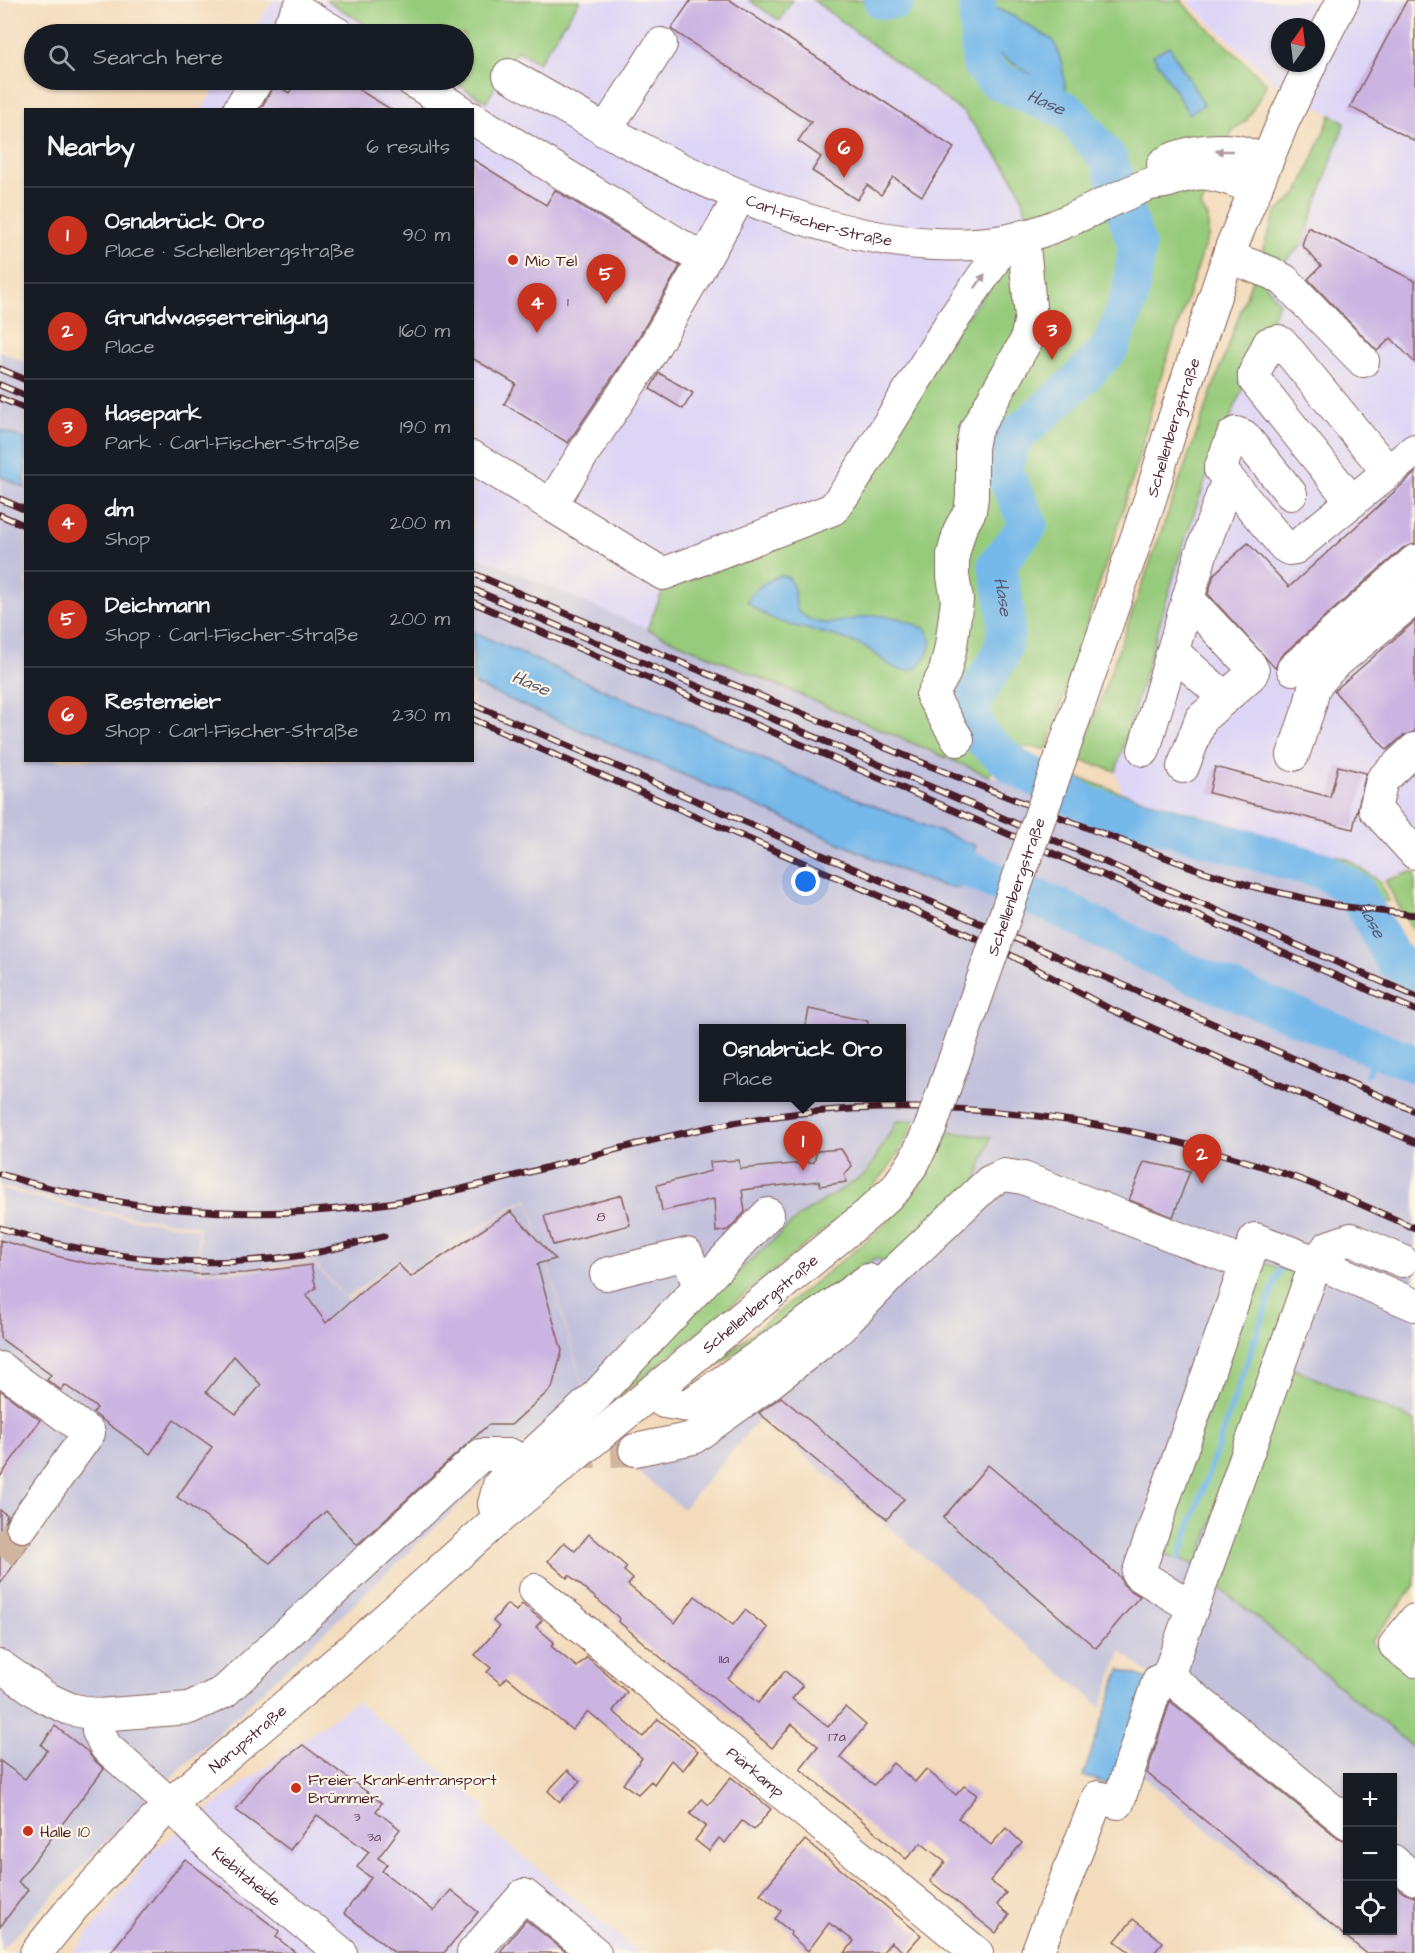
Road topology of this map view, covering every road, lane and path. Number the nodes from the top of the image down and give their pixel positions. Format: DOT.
graph roads {
  1 [pos="1343,0"];
  2 [pos="290,24"];
  3 [pos="321,24"];
  4 [pos="1325,35"];
  5 [pos="661,44"];
  6 [pos="1307,72"];
  7 [pos="508,75"];
  8 [pos="251,90"];
  9 [pos="427,90"];
  10 [pos="240,108"];
  11 [pos="456,108"];
  12 [pos="474,119"];
  13 [pos="605,131"];
  14 [pos="1262,175"];
  15 [pos="740,196"];
  16 [pos="1014,238"];
  17 [pos="1228,257"];
  18 [pos="704,260"];
  19 [pos="1364,361"];
  20 [pos="1415,450"];
  21 [pos="474,458"];
  22 [pos="1388,472"];
  23 [pos="1228,479"];
  24 [pos="1291,494"];
  25 [pos="1352,502"];
  26 [pos="550,505"];
  27 [pos="1415,561"];
  28 [pos="1415,597"];
  29 [pos="1188,599"];
  30 [pos="1173,652"];
  31 [pos="1293,669"];
  32 [pos="1160,696"];
  33 [pos="1225,698"];
  34 [pos="1201,719"];
  35 [pos="958,740"];
  36 [pos="1415,749"];
  37 [pos="1144,750"];
  38 [pos="1293,755"];
  39 [pos="1184,768"];
  40 [pos="1415,853"];
  41 [pos="768,1214"];
  42 [pos="1322,1254"];
  43 [pos="1246,1264"];
  44 [pos="1399,1268"];
  45 [pos="606,1274"];
  46 [pos="892,1274"];
  47 [pos="699,1287"];
  48 [pos="1415,1305"];
  49 [pos="0,1368"];
  50 [pos="651,1392"];
  51 [pos="635,1450"];
  52 [pos="511,1455"];
  53 [pos="498,1519"];
  54 [pos="22,1526"];
  55 [pos="474,1541"];
  56 [pos="535,1590"];
  57 [pos="1192,1607"];
  58 [pos="1415,1620"];
  59 [pos="1415,1661"];
  60 [pos="0,1666"];
  61 [pos="1168,1676"];
  62 [pos="98,1715"];
  63 [pos="164,1798"];
  64 [pos="1343,1820"];
  65 [pos="1397,1864"];
  66 [pos="1415,1879"];
  67 [pos="36,1953"];
  68 [pos="341,1953"];
  69 [pos="472,1953"];
  70 [pos="595,1953"];
  71 [pos="977,1953"];
  72 [pos="1037,1953"];
  1 -- 4 [label="street"];
  2 -- 3 [label="street"];
  5 -- 13 [label="street"];
  6 -- 14 [label="street, Schellenbergstraße"];
  7 -- 13 [label="street, Carl-Fischer-Straße"];
  8 -- 10 [label="street"];
  9 -- 11 [label="street"];
  12 -- 18 [label="street"];
  13 -- 15 [label="street, Carl-Fischer-Straße"];
  14 -- 16 [label="street, Carl-Fischer-Straße"];
  14 -- 17 [label="street, Schellenbergstraße"];
  15 -- 16 [label="street, Carl-Fischer-Straße"];
  15 -- 18 [label="street"];
  26 -- 16 [label="street, one-way"];
  16 -- 35 [label="street"];
  17 -- 19 [label="street"];
  17 -- 50 [label="street, Schellenbergstraße, bridge"];
  18 -- 26 [label="street"];
  20 -- 22 [label="street"];
  21 -- 26 [label="street"];
  22 -- 25 [label="street"];
  22 -- 25 [label="street"];
  23 -- 24 [label="street"];
  23 -- 25 [label="street"];
  23 -- 29 [label="street"];
  27 -- 31 [label="street"];
  28 -- 38 [label="street"];
  29 -- 30 [label="street"];
  29 -- 33 [label="street"];
  30 -- 32 [label="street"];
  30 -- 33 [label="street"];
  32 -- 34 [label="street"];
  32 -- 37 [label="street"];
  33 -- 34 [label="street"];
  34 -- 39 [label="street"];
  36 -- 40 [label="street"];
  41 -- 47 [label="street"];
  42 -- 43 [label="street"];
  42 -- 44 [label="street"];
  42 -- 48 [label="street"];
  42 -- 57 [label="street"];
  43 -- 46 [label="street"];
  43 -- 57 [label="street"];
  45 -- 47 [label="street"];
  46 -- 50 [label="street"];
  46 -- 51 [label="street"];
  47 -- 53 [label="street"];
  49 -- 54 [label="street"];
  50 -- 53 [label="street, Schellenbergstraße"];
  52 -- 62 [label="street"];
  53 -- 55 [label="street, Schellenbergstraße"];
  55 -- 63 [label="street, Narupstraße"];
  56 -- 71 [label="street, Piärkamp"];
  57 -- 61 [label="street"];
  58 -- 59 [label="street"];
  60 -- 62 [label="street"];
  61 -- 64 [label="street"];
  61 -- 72 [label="street"];
  62 -- 63 [label="street, Kiebitzheide"];
  63 -- 67 [label="street, Narupstraße"];
  63 -- 68 [label="street, Kiebitzheide"];
  65 -- 66 [label="street"];
  69 -- 70 [label="street"];
}
